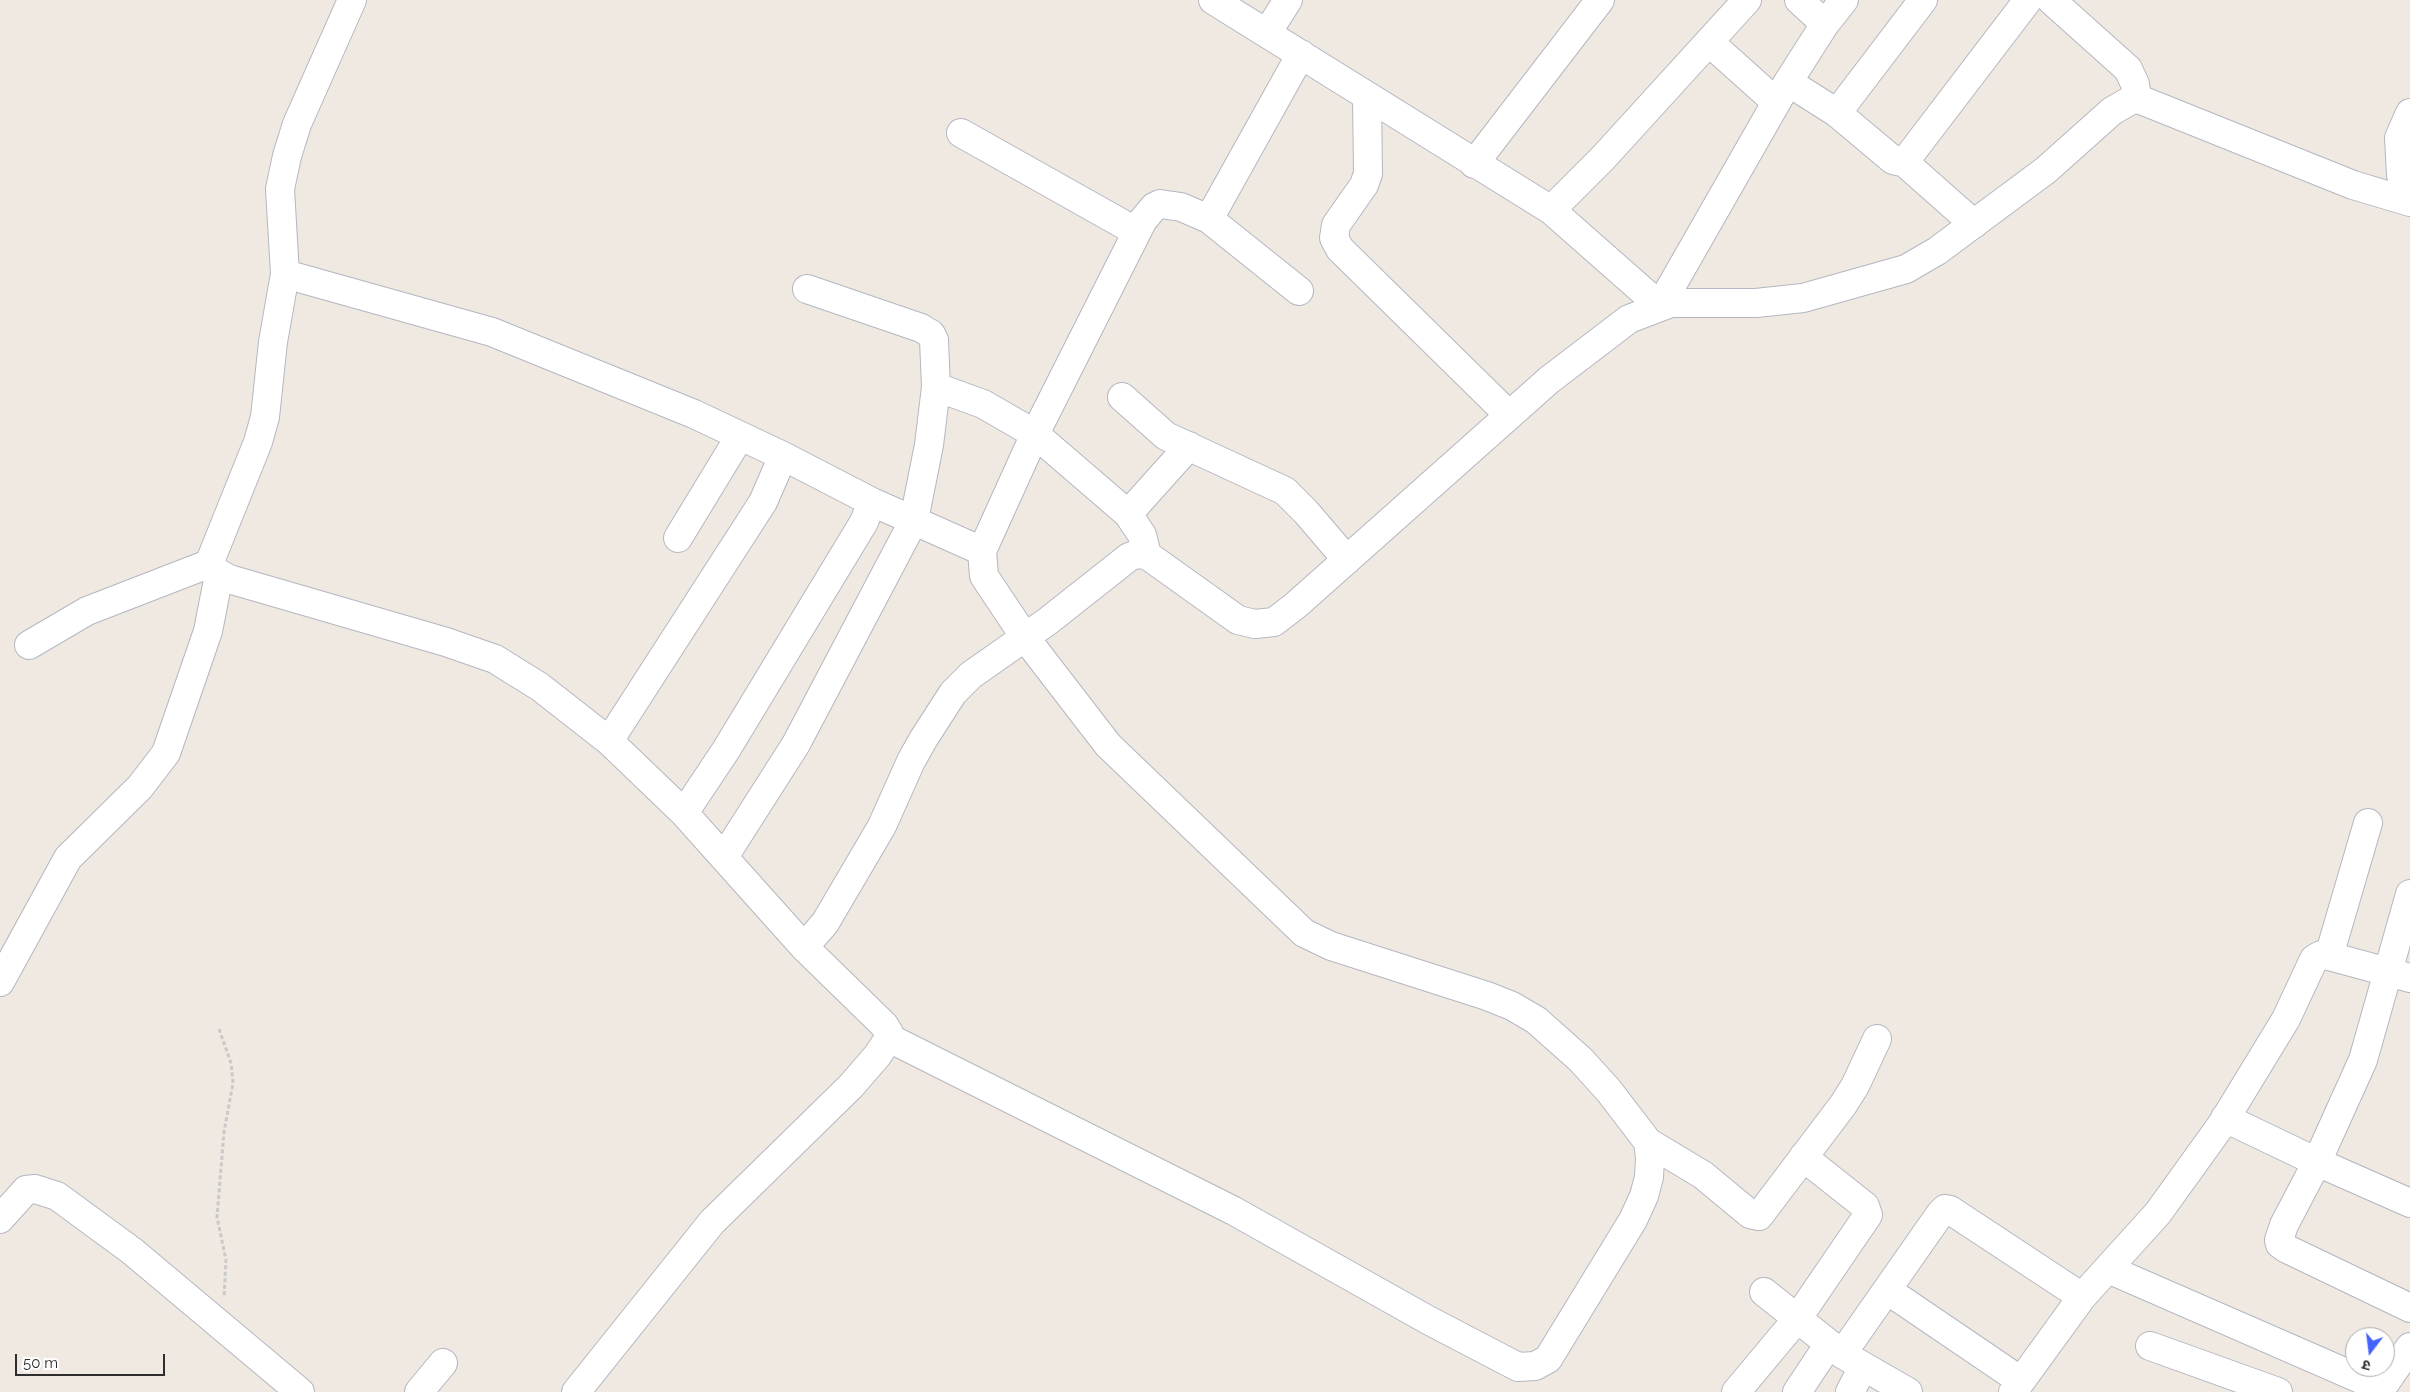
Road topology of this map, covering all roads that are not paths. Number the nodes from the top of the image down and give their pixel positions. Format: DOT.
graph roads {
  1 [pos="352,0"];
  2 [pos="1288,0"];
  3 [pos="1600,0"];
  4 [pos="1748,0"];
  5 [pos="1798,0"];
  6 [pos="1844,0"];
  7 [pos="1923,0"];
  8 [pos="2028,0"];
  9 [pos="2051,0"];
  10 [pos="1221,2"];
  11 [pos="1825,24"];
  12 [pos="1267,33"];
  13 [pos="1709,42"];
  14 [pos="1301,54"];
  15 [pos="1782,92"];
  16 [pos="1368,96"];
  17 [pos="2137,99"];
  18 [pos="1837,113"];
  19 [pos="2410,113"];
  20 [pos="961,133"];
  21 [pos="1904,162"];
  22 [pos="1474,164"];
  23 [pos="2408,202"];
  24 [pos="1551,210"];
  25 [pos="1209,219"];
  26 [pos="1974,224"];
  27 [pos="1138,232"];
  28 [pos="284,274"];
  29 [pos="807,289"];
  30 [pos="1299,290"];
  31 [pos="1660,306"];
  32 [pos="936,387"];
  33 [pos="1122,397"];
  34 [pos="1509,415"];
  35 [pos="1035,434"];
  36 [pos="740,436"];
  37 [pos="1189,446"];
  38 [pos="783,456"];
  39 [pos="872,502"];
  40 [pos="1128,514"];
  41 [pos="914,520"];
  42 [pos="678,538"];
  43 [pos="982,551"];
  44 [pos="1147,555"];
  45 [pos="1346,560"];
  46 [pos="215,569"];
  47 [pos="1024,636"];
  48 [pos="29,645"];
  49 [pos="609,741"];
  50 [pos="684,812"];
  51 [pos="2368,823"];
  52 [pos="724,857"];
  53 [pos="2410,894"];
  54 [pos="804,947"];
  55 [pos="2329,956"];
  56 [pos="2398,975"];
  57 [pos="0,982"];
  58 [pos="888,1038"];
  59 [pos="1877,1039"];
  60 [pos="2226,1118"];
  61 [pos="1648,1142"];
  62 [pos="1803,1157"];
  63 [pos="2317,1162"];
  64 [pos="2410,1203"];
  65 [pos="0,1219"];
  66 [pos="2108,1269"];
  67 [pos="1887,1290"];
  68 [pos="1764,1292"];
  69 [pos="2082,1297"];
  70 [pos="2410,1308"];
  71 [pos="1797,1319"];
  72 [pos="2150,1346"];
  73 [pos="2410,1346"];
  74 [pos="1845,1355"];
  75 [pos="444,1363"];
  76 [pos="2390,1385"];
  77 [pos="2017,1387"];
  78 [pos="1896,1389"];
  79 [pos="300,1392"];
  80 [pos="419,1392"];
  81 [pos="576,1392"];
  82 [pos="1736,1392"];
  83 [pos="1797,1392"];
  84 [pos="1850,1392"];
  85 [pos="2278,1392"];
  1 -- 28 [label="street"];
  2 -- 12 [label="street"];
  3 -- 22 [label="street"];
  4 -- 13 [label="street"];
  5 -- 11 [label="street"];
  6 -- 11 [label="street"];
  7 -- 18 [label="street"];
  8 -- 21 [label="street"];
  9 -- 17 [label="street"];
  10 -- 12 [label="street"];
  11 -- 15 [label="street"];
  12 -- 14 [label="street"];
  13 -- 15 [label="street"];
  13 -- 24 [label="street"];
  14 -- 16 [label="street"];
  14 -- 25 [label="street"];
  15 -- 18 [label="street"];
  15 -- 31 [label="street"];
  16 -- 22 [label="street"];
  16 -- 34 [label="street"];
  17 -- 23 [label="street"];
  17 -- 26 [label="street"];
  18 -- 21 [label="street"];
  19 -- 23 [label="street"];
  20 -- 27 [label="street"];
  21 -- 26 [label="street"];
  22 -- 24 [label="street"];
  24 -- 31 [label="street"];
  25 -- 27 [label="street"];
  25 -- 30 [label="street"];
  26 -- 31 [label="street"];
  27 -- 35 [label="street"];
  28 -- 36 [label="street"];
  28 -- 46 [label="street"];
  29 -- 32 [label="street"];
  31 -- 34 [label="street"];
  32 -- 35 [label="street"];
  32 -- 41 [label="street"];
  33 -- 37 [label="street"];
  34 -- 45 [label="street"];
  35 -- 40 [label="street"];
  35 -- 43 [label="street"];
  36 -- 38 [label="street"];
  36 -- 42 [label="street"];
  37 -- 40 [label="street"];
  37 -- 45 [label="street"];
  38 -- 39 [label="street"];
  38 -- 49 [label="street"];
  39 -- 41 [label="street"];
  39 -- 50 [label="street"];
  40 -- 44 [label="street"];
  41 -- 43 [label="street"];
  41 -- 52 [label="street"];
  43 -- 47 [label="street"];
  44 -- 45 [label="street"];
  44 -- 47 [label="street"];
  46 -- 48 [label="street"];
  46 -- 49 [label="street"];
  46 -- 57 [label="street"];
  47 -- 54 [label="street"];
  47 -- 61 [label="street"];
  49 -- 50 [label="street"];
  50 -- 52 [label="street"];
  51 -- 55 [label="street"];
  52 -- 54 [label="street"];
  53 -- 56 [label="street"];
  54 -- 58 [label="street"];
  55 -- 56 [label="street"];
  55 -- 60 [label="street"];
  56 -- 63 [label="street"];
  58 -- 61 [label="street"];
  58 -- 81 [label="street"];
  59 -- 62 [label="street"];
  60 -- 63 [label="street"];
  60 -- 66 [label="street"];
  61 -- 62 [label="street"];
  62 -- 71 [label="street"];
  63 -- 64 [label="street"];
  63 -- 70 [label="street"];
  65 -- 79 [label="street"];
  66 -- 69 [label="street"];
  66 -- 76 [label="street"];
  67 -- 69 [label="street"];
  67 -- 74 [label="street"];
  67 -- 77 [label="street"];
  68 -- 71 [label="street"];
  69 -- 77 [label="street"];
  71 -- 74 [label="street"];
  71 -- 82 [label="street"];
  72 -- 85 [label="street"];
  73 -- 76 [label="street"];
  74 -- 78 [label="street"];
  74 -- 83 [label="street"];
  74 -- 84 [label="street"];
  75 -- 80 [label="street"];
}
